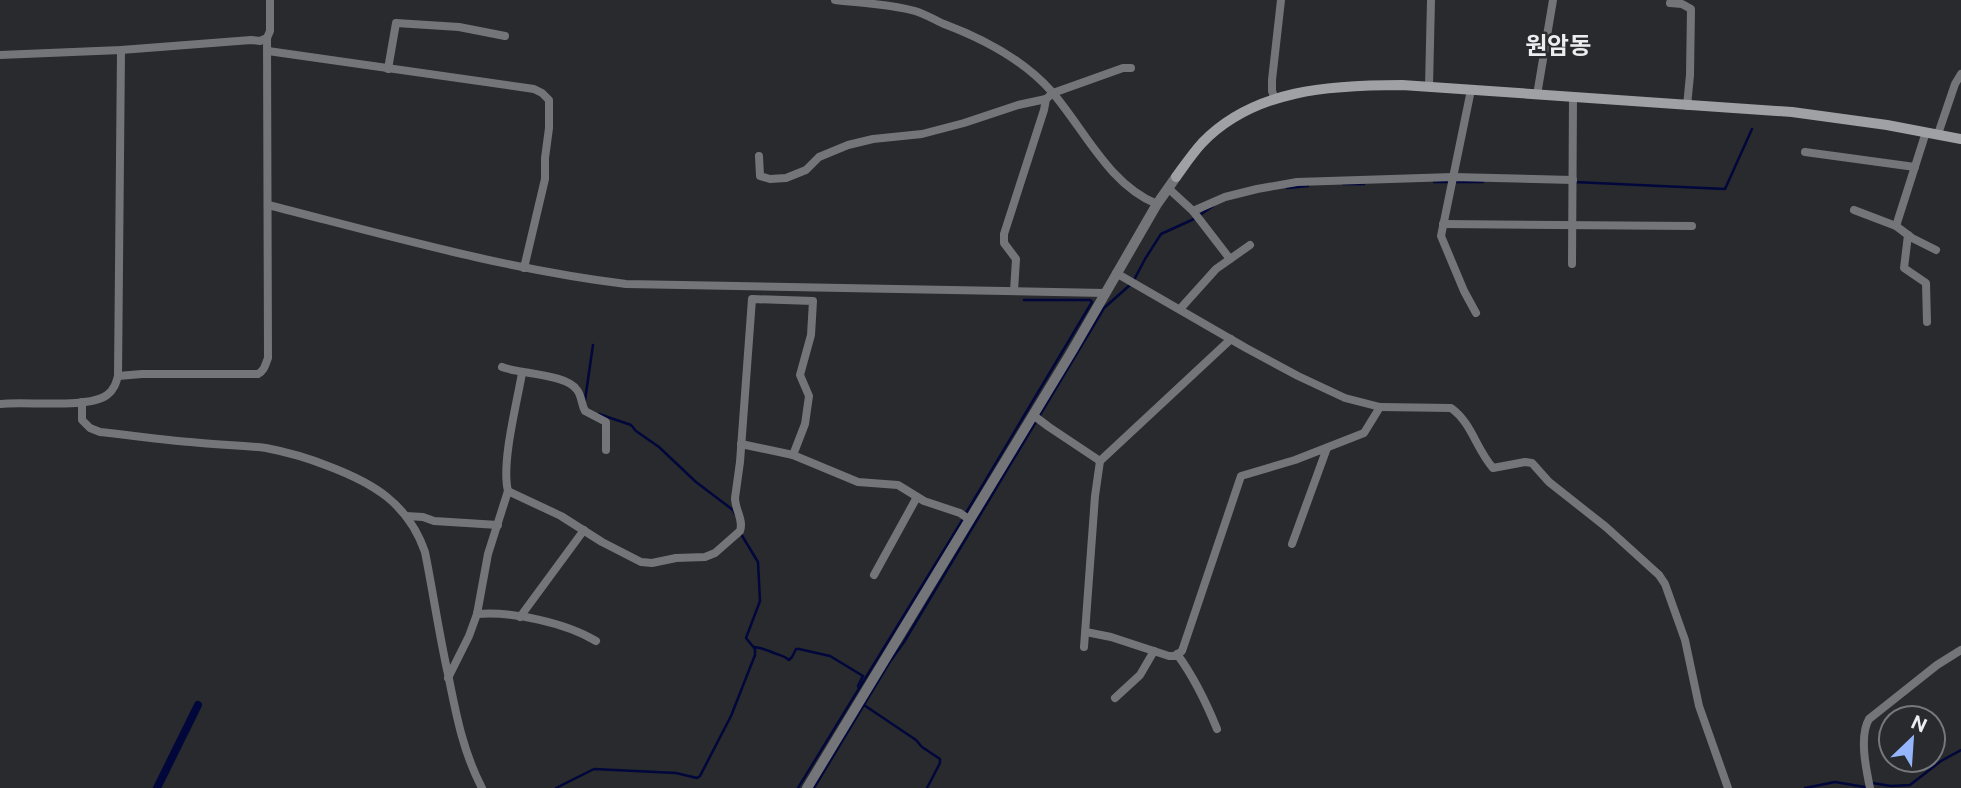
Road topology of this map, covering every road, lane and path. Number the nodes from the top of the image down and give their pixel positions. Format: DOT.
graph roads {
  1 [pos="270,0"];
  2 [pos="835,0"];
  3 [pos="1281,0"];
  4 [pos="1431,0"];
  5 [pos="1553,0"];
  6 [pos="1670,3"];
  7 [pos="505,36"];
  8 [pos="267,38"];
  9 [pos="121,50"];
  10 [pos="268,51"];
  11 [pos="0,55"];
  12 [pos="1131,68"];
  13 [pos="388,69"];
  14 [pos="1961,74"];
  15 [pos="1429,87"];
  16 [pos="1471,90"];
  17 [pos="1537,95"];
  18 [pos="1049,96"];
  19 [pos="1573,98"];
  20 [pos="1275,99"];
  21 [pos="1687,106"];
  22 [pos="1926,132"];
  23 [pos="1938,134"];
  24 [pos="1961,139"];
  25 [pos="1805,152"];
  26 [pos="759,156"];
  27 [pos="1915,167"];
  28 [pos="1176,177"];
  29 [pos="1453,177"];
  30 [pos="1573,180"];
  31 [pos="1168,188"];
  32 [pos="1157,204"];
  33 [pos="268,205"];
  34 [pos="1854,210"];
  35 [pos="1193,211"];
  36 [pos="1443,224"];
  37 [pos="1573,225"];
  38 [pos="1692,226"];
  39 [pos="1896,226"];
  40 [pos="1909,235"];
  41 [pos="1250,245"];
  42 [pos="1936,250"];
  43 [pos="1230,259"];
  44 [pos="1572,264"];
  45 [pos="524,268"];
  46 [pos="1116,273"];
  47 [pos="1014,291"];
  48 [pos="1105,293"];
  49 [pos="1180,309"];
  50 [pos="1476,313"];
  51 [pos="1927,322"];
  52 [pos="1231,339"];
  53 [pos="502,367"];
  54 [pos="522,373"];
  55 [pos="118,376"];
  56 [pos="82,402"];
  57 [pos="0,404"];
  58 [pos="1380,407"];
  59 [pos="1033,415"];
  60 [pos="741,444"];
  61 [pos="1327,448"];
  62 [pos="606,450"];
  63 [pos="793,455"];
  64 [pos="1100,461"];
  65 [pos="508,491"];
  66 [pos="917,497"];
  67 [pos="406,516"];
  68 [pos="970,520"];
  69 [pos="498,525"];
  70 [pos="584,530"];
  71 [pos="1292,544"];
  72 [pos="874,575"];
  73 [pos="477,614"];
  74 [pos="520,617"];
  75 [pos="1086,632"];
  76 [pos="596,640"];
  77 [pos="1084,648"];
  78 [pos="1961,650"];
  79 [pos="1154,651"];
  80 [pos="1177,654"];
  81 [pos="448,677"];
  82 [pos="1115,698"];
  83 [pos="1217,729"];
  84 [pos="482,788"];
  85 [pos="807,788"];
  86 [pos="1728,788"];
  87 [pos="1871,788"];
  1 -- 8 [label="street"];
  2 -- 18 [label="street"];
  3 -- 20 [label="street"];
  4 -- 15 [label="street"];
  5 -- 17 [label="street"];
  6 -- 21 [label="street"];
  7 -- 13 [label="street"];
  8 -- 9 [label="street"];
  8 -- 10 [label="street"];
  9 -- 11 [label="street"];
  9 -- 55 [label="street"];
  10 -- 13 [label="street"];
  10 -- 33 [label="street"];
  12 -- 18 [label="street"];
  13 -- 45 [label="street"];
  14 -- 23 [label="street"];
  15 -- 16 [label="main road"];
  15 -- 20 [label="main road"];
  16 -- 17 [label="main road"];
  16 -- 29 [label="street"];
  17 -- 19 [label="main road"];
  18 -- 26 [label="street"];
  18 -- 32 [label="street"];
  18 -- 47 [label="street"];
  19 -- 21 [label="main road"];
  19 -- 30 [label="street"];
  20 -- 28 [label="main road"];
  21 -- 22 [label="main road"];
  22 -- 23 [label="main road"];
  22 -- 27 [label="street"];
  23 -- 24 [label="main road"];
  25 -- 27 [label="street"];
  27 -- 39 [label="street"];
  28 -- 31 [label="street"];
  29 -- 30 [label="street"];
  29 -- 35 [label="street"];
  29 -- 36 [label="street"];
  30 -- 37 [label="street"];
  31 -- 32 [label="street"];
  31 -- 35 [label="street"];
  32 -- 46 [label="street"];
  33 -- 45 [label="street"];
  33 -- 55 [label="street"];
  34 -- 39 [label="street"];
  35 -- 43 [label="street"];
  36 -- 37 [label="street"];
  36 -- 50 [label="street"];
  37 -- 38 [label="street"];
  37 -- 44 [label="street"];
  39 -- 40 [label="street"];
  40 -- 42 [label="street"];
  40 -- 51 [label="street"];
  41 -- 43 [label="street"];
  43 -- 49 [label="street"];
  45 -- 47 [label="street"];
  46 -- 48 [label="street"];
  46 -- 49 [label="street"];
  47 -- 48 [label="street"];
  48 -- 59 [label="street"];
  49 -- 52 [label="street"];
  52 -- 58 [label="street"];
  52 -- 64 [label="street"];
  53 -- 54 [label="street"];
  54 -- 62 [label="street"];
  54 -- 65 [label="street"];
  55 -- 56 [label="street"];
  56 -- 57 [label="street"];
  56 -- 67 [label="street"];
  58 -- 61 [label="street"];
  58 -- 86 [label="street"];
  59 -- 64 [label="street"];
  59 -- 68 [label="street"];
  60 -- 63 [label="street"];
  60 -- 63 [label="street"];
  60 -- 70 [label="street"];
  61 -- 71 [label="street"];
  61 -- 80 [label="street"];
  63 -- 66 [label="street"];
  64 -- 75 [label="street"];
  65 -- 69 [label="street"];
  65 -- 70 [label="street"];
  66 -- 68 [label="street"];
  66 -- 72 [label="street"];
  67 -- 69 [label="street"];
  67 -- 81 [label="street"];
  68 -- 85 [label="street"];
  69 -- 73 [label="street"];
  70 -- 74 [label="street"];
  73 -- 74 [label="street"];
  73 -- 81 [label="street"];
  74 -- 76 [label="street"];
  75 -- 77 [label="street"];
  75 -- 79 [label="street"];
  78 -- 87 [label="street"];
  79 -- 80 [label="street"];
  79 -- 82 [label="street"];
  80 -- 83 [label="street"];
  81 -- 84 [label="street"];
}
